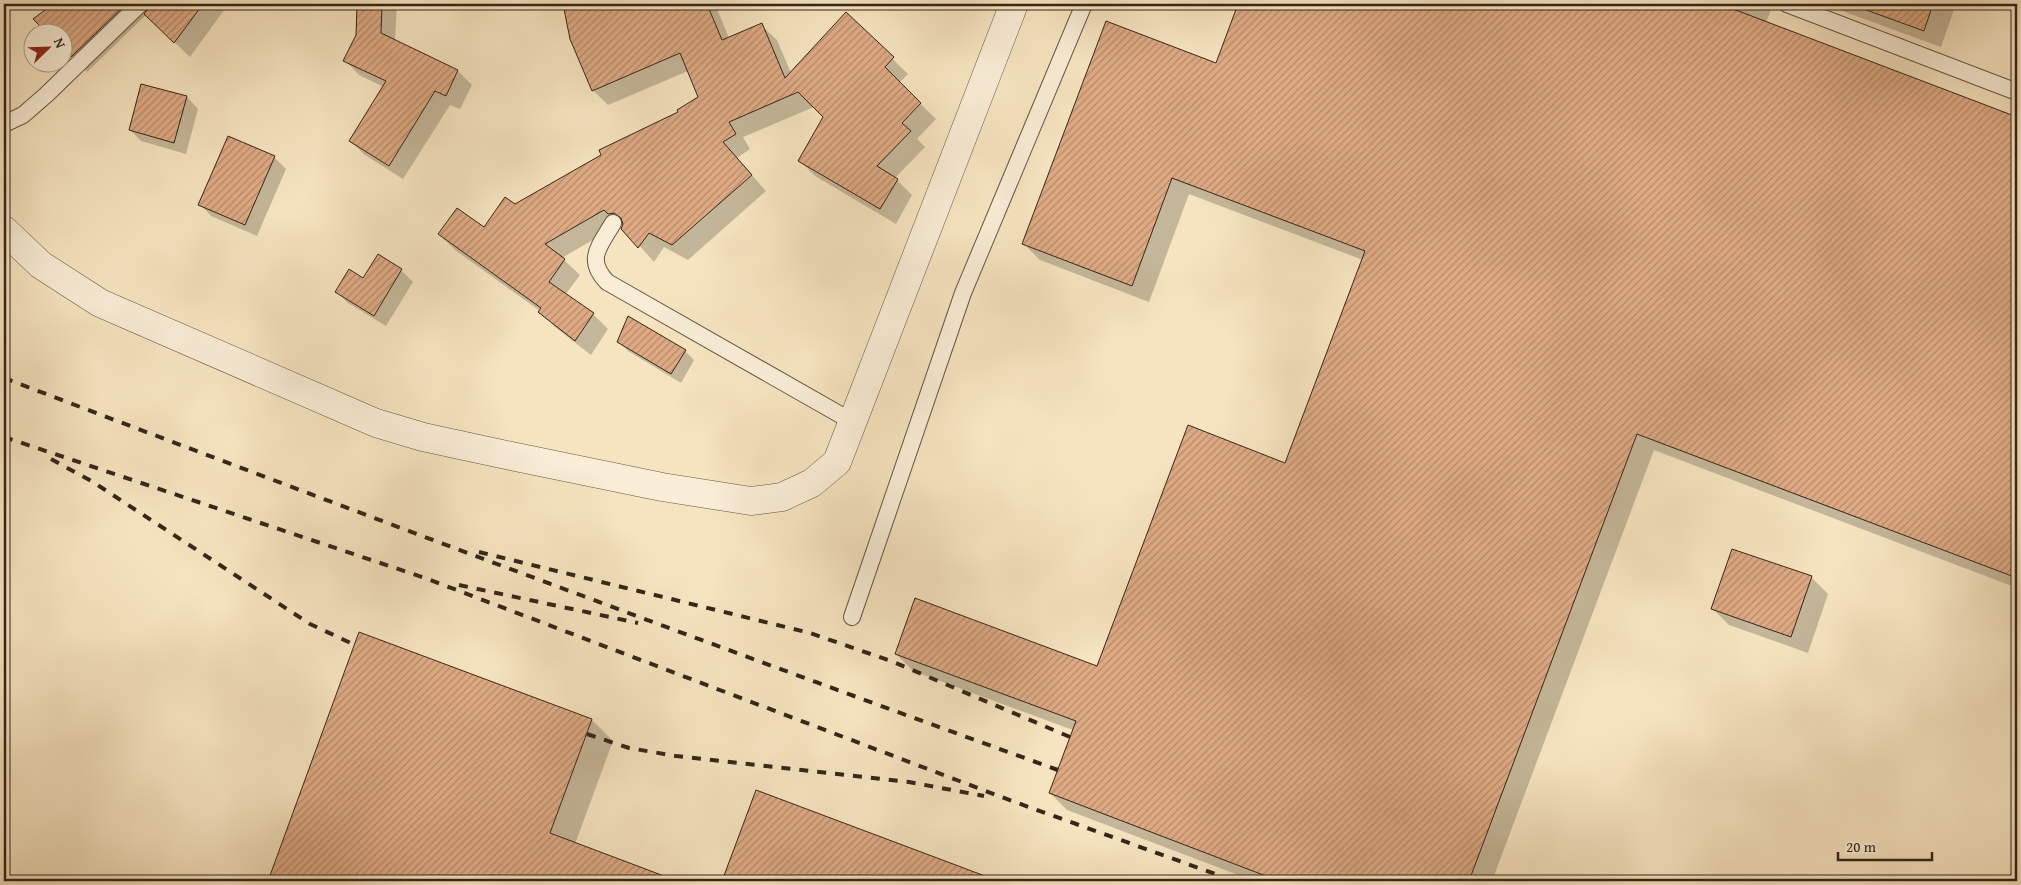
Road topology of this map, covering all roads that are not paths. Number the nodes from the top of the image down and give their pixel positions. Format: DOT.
graph roads {
  1 [pos="140,4"];
  2 [pos="1014,4"];
  3 [pos="1084,4"];
  4 [pos="1787,4"];
  5 [pos="2017,92"];
  6 [pos="4,124"];
  7 [pos="613,223"];
  8 [pos="4,230"];
  9 [pos="853,422"];
  10 [pos="852,617"];
  1 -- 6 [label="lane"];
  2 -- 9 [label="street"];
  3 -- 10 [label="lane"];
  4 -- 5 [label="lane"];
  7 -- 9 [label="lane"];
  8 -- 9 [label="street"];
}
